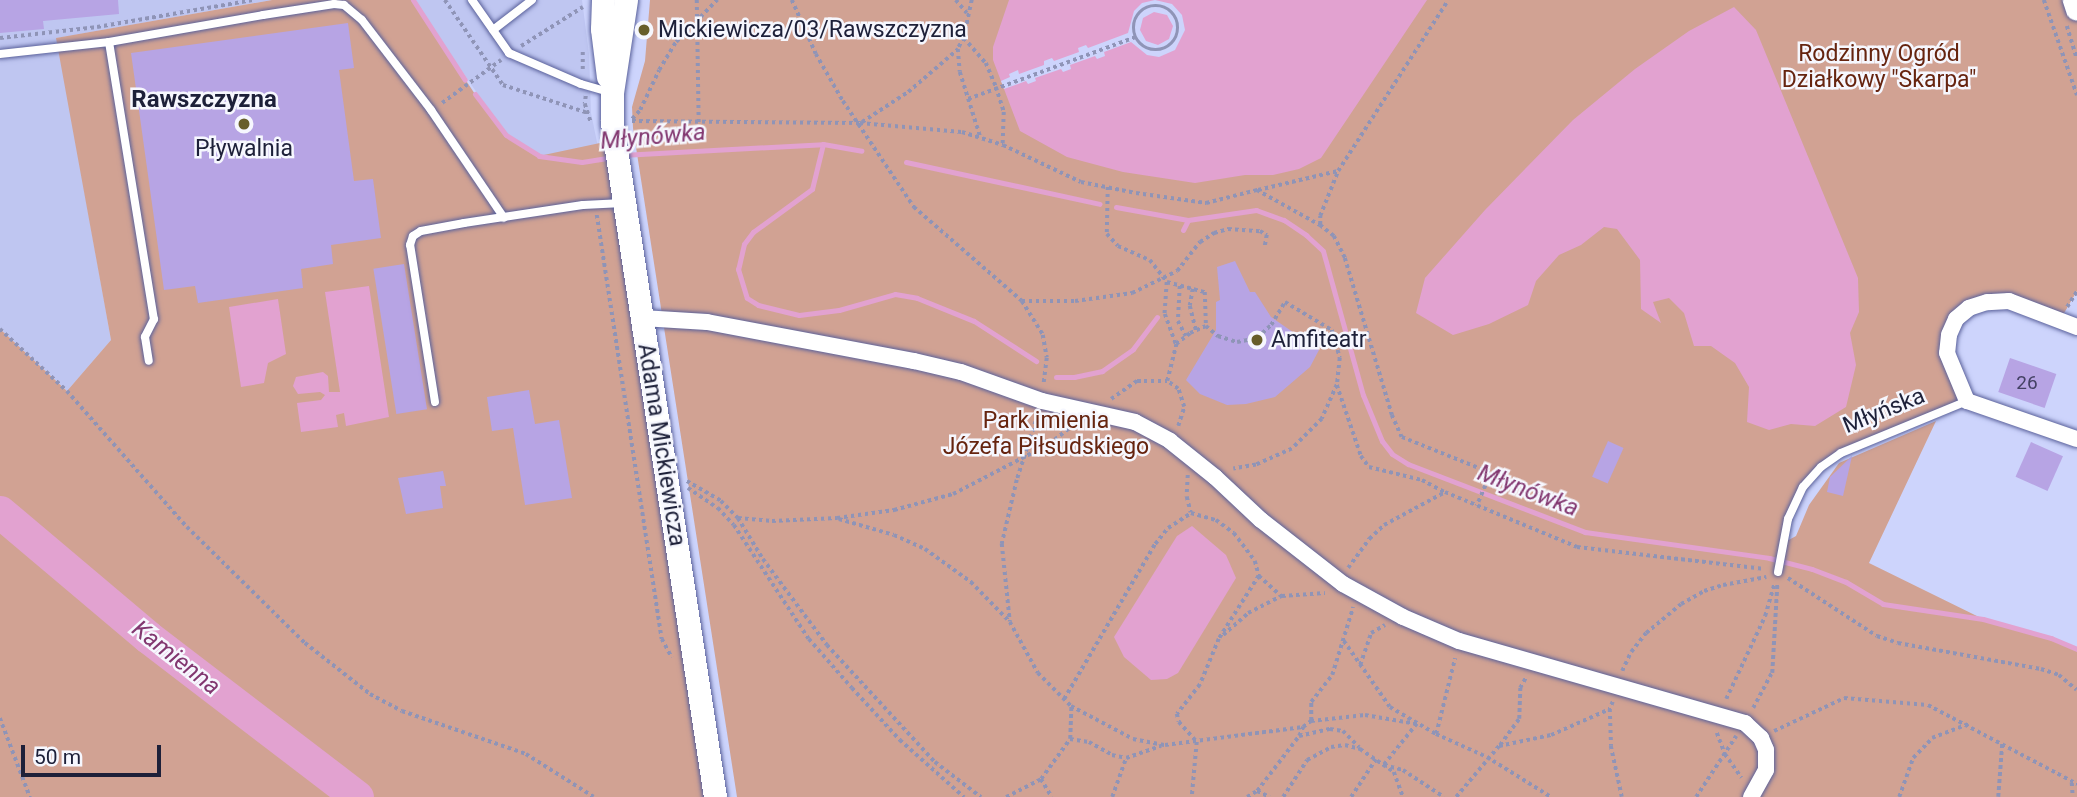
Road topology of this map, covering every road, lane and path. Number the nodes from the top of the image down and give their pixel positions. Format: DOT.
graph roads {
  1 [pos="253,0"];
  2 [pos="445,0"];
  3 [pos="472,0"];
  4 [pos="532,0"];
  5 [pos="626,0"];
  6 [pos="697,0"];
  7 [pos="717,0"];
  8 [pos="792,0"];
  9 [pos="956,0"];
  10 [pos="972,0"];
  11 [pos="1448,0"];
  12 [pos="2044,0"];
  13 [pos="2074,0"];
  14 [pos="594,3"];
  15 [pos="2077,9"];
  16 [pos="967,13"];
  17 [pos="699,15"];
  18 [pos="493,30"];
  19 [pos="1136,37"];
  20 [pos="0,38"];
  21 [pos="964,38"];
  22 [pos="109,42"];
  23 [pos="958,48"];
  24 [pos="509,53"];
  25 [pos="0,54"];
  26 [pos="492,68"];
  27 [pos="996,87"];
  28 [pos="612,93"];
  29 [pos="2077,95"];
  30 [pos="968,99"];
  31 [pos="431,110"];
  32 [pos="588,113"];
  33 [pos="699,123"];
  34 [pos="860,123"];
  35 [pos="612,127"];
  36 [pos="980,136"];
  37 [pos="1003,145"];
  38 [pos="1338,171"];
  39 [pos="1108,187"];
  40 [pos="1257,190"];
  41 [pos="625,203"];
  42 [pos="595,205"];
  43 [pos="505,218"];
  44 [pos="1320,225"];
  45 [pos="1265,246"];
  46 [pos="1162,278"];
  47 [pos="1167,282"];
  48 [pos="1180,286"];
  49 [pos="1193,289"];
  50 [pos="1022,301"];
  51 [pos="642,318"];
  52 [pos="1206,326"];
  53 [pos="2077,327"];
  54 [pos="0,329"];
  55 [pos="1196,330"];
  56 [pos="1186,336"];
  57 [pos="1176,344"];
  58 [pos="149,361"];
  59 [pos="1338,385"];
  60 [pos="1042,401"];
  61 [pos="1967,401"];
  62 [pos="435,402"];
  63 [pos="2077,439"];
  64 [pos="1170,442"];
  65 [pos="1026,455"];
  66 [pos="1189,457"];
  67 [pos="666,475"];
  68 [pos="1215,477"];
  69 [pos="1445,492"];
  70 [pos="1477,506"];
  71 [pos="1191,513"];
  72 [pos="738,518"];
  73 [pos="837,519"];
  74 [pos="1778,572"];
  75 [pos="1259,576"];
  76 [pos="1350,587"];
  77 [pos="1282,596"];
  78 [pos="1403,617"];
  79 [pos="1010,622"];
  80 [pos="1219,639"];
  81 [pos="1344,641"];
  82 [pos="1459,641"];
  83 [pos="674,664"];
  84 [pos="1360,665"];
  85 [pos="1538,665"];
  86 [pos="1618,689"];
  87 [pos="2077,690"];
  88 [pos="1064,700"];
  89 [pos="1071,706"];
  90 [pos="1610,709"];
  91 [pos="1719,715"];
  92 [pos="0,718"];
  93 [pos="1311,721"];
  94 [pos="1745,723"];
  95 [pos="1417,724"];
  96 [pos="1969,724"];
  97 [pos="1303,727"];
  98 [pos="1436,734"];
  99 [pos="1299,736"];
  100 [pos="1761,738"];
  101 [pos="1070,739"];
  102 [pos="1197,742"];
  103 [pos="2002,744"];
  104 [pos="1165,745"];
  105 [pos="1499,746"];
  106 [pos="1360,749"];
  107 [pos="1725,754"];
  108 [pos="1487,757"];
  109 [pos="1126,758"];
  110 [pos="1376,759"];
  111 [pos="1384,765"];
  112 [pos="1041,779"];
  113 [pos="2075,783"];
  114 [pos="1257,791"];
  115 [pos="1753,794"];
  116 [pos="30,797"];
  117 [pos="594,797"];
  118 [pos="715,797"];
  119 [pos="964,797"];
  120 [pos="981,797"];
  121 [pos="1006,797"];
  122 [pos="1052,797"];
  123 [pos="1112,797"];
  124 [pos="1192,797"];
  125 [pos="1247,797"];
  126 [pos="1256,797"];
  127 [pos="1270,797"];
  128 [pos="1283,797"];
  129 [pos="1351,797"];
  130 [pos="1403,797"];
  131 [pos="1444,797"];
  132 [pos="1456,797"];
  133 [pos="1551,797"];
  134 [pos="1622,797"];
  135 [pos="1696,797"];
  136 [pos="1899,797"];
  137 [pos="1998,797"];
  138 [pos="2073,797"];
  1 -- 20 [label="path"];
  2 -- 26 [label="path"];
  3 -- 18 [label="lane"];
  4 -- 18 [label="lane"];
  5 -- 28 [label="street, Adama Mickiewicza"];
  6 -- 17 [label="path"];
  7 -- 17 [label="path"];
  8 -- 34 [label="path"];
  9 -- 16 [label="path"];
  10 -- 16 [label="path"];
  11 -- 38 [label="path"];
  12 -- 29 [label="path"];
  13 -- 15 [label="street"];
  14 -- 24 [label="path"];
  14 -- 28 [label="street, Adama Mickiewicza"];
  16 -- 21 [label="path"];
  17 -- 33 [label="path"];
  17 -- 35 [label="path"];
  18 -- 24 [label="lane"];
  19 -- 19 [label="path"];
  19 -- 27 [label="path"];
  21 -- 23 [label="path"];
  21 -- 27 [label="path"];
  22 -- 25 [label="lane"];
  22 -- 31 [label="lane"];
  22 -- 58 [label="lane"];
  23 -- 30 [label="path"];
  23 -- 34 [label="path"];
  24 -- 26 [label="path"];
  24 -- 28 [label="lane"];
  26 -- 31 [label="path"];
  26 -- 32 [label="path"];
  27 -- 30 [label="path"];
  27 -- 37 [label="path"];
  28 -- 35 [label="street, Adama Mickiewicza"];
  30 -- 36 [label="path"];
  31 -- 43 [label="lane"];
  33 -- 34 [label="path"];
  33 -- 35 [label="path"];
  34 -- 36 [label="path"];
  34 -- 50 [label="path"];
  35 -- 41 [label="street, Adama Mickiewicza"];
  36 -- 37 [label="path"];
  37 -- 39 [label="path"];
  38 -- 40 [label="path"];
  38 -- 44 [label="path"];
  39 -- 40 [label="path"];
  39 -- 46 [label="path"];
  40 -- 44 [label="path"];
  41 -- 42 [label="lane"];
  41 -- 51 [label="street, Adama Mickiewicza"];
  42 -- 43 [label="lane"];
  42 -- 83 [label="path"];
  43 -- 62 [label="lane"];
  44 -- 70 [label="path"];
  45 -- 46 [label="path"];
  46 -- 47 [label="path"];
  46 -- 50 [label="path"];
  47 -- 48 [label="path"];
  47 -- 57 [label="path"];
  48 -- 49 [label="path"];
  48 -- 56 [label="path"];
  49 -- 52 [label="path"];
  49 -- 55 [label="path"];
  50 -- 60 [label="path"];
  51 -- 60 [label="street"];
  51 -- 67 [label="street, Adama Mickiewicza"];
  52 -- 55 [label="path"];
  52 -- 59 [label="path"];
  53 -- 61 [label="street"];
  54 -- 117 [label="path"];
  55 -- 56 [label="path"];
  56 -- 57 [label="path"];
  57 -- 64 [label="path"];
  59 -- 68 [label="path"];
  59 -- 69 [label="path"];
  60 -- 64 [label="street"];
  60 -- 65 [label="path"];
  61 -- 63 [label="street"];
  61 -- 74 [label="lane, Młyńska"];
  64 -- 66 [label="street"];
  65 -- 73 [label="path"];
  65 -- 79 [label="path"];
  66 -- 68 [label="street"];
  66 -- 71 [label="path"];
  67 -- 72 [label="path"];
  67 -- 118 [label="street, Adama Mickiewicza"];
  67 -- 119 [label="path"];
  68 -- 76 [label="street"];
  69 -- 70 [label="path"];
  69 -- 76 [label="path"];
  70 -- 74 [label="path"];
  71 -- 75 [label="path"];
  71 -- 88 [label="path"];
  72 -- 73 [label="path"];
  72 -- 120 [label="path"];
  73 -- 79 [label="path"];
  74 -- 86 [label="path"];
  74 -- 87 [label="path"];
  74 -- 91 [label="path"];
  74 -- 94 [label="path"];
  75 -- 77 [label="path"];
  75 -- 80 [label="path"];
  76 -- 77 [label="path"];
  76 -- 78 [label="street"];
  76 -- 81 [label="path"];
  77 -- 80 [label="path"];
  78 -- 82 [label="street"];
  78 -- 84 [label="path"];
  79 -- 88 [label="path"];
  80 -- 102 [label="path"];
  81 -- 84 [label="path"];
  81 -- 93 [label="path"];
  82 -- 85 [label="street"];
  82 -- 98 [label="path"];
  84 -- 95 [label="path"];
  85 -- 86 [label="street"];
  85 -- 105 [label="path"];
  86 -- 90 [label="path"];
  86 -- 91 [label="street"];
  88 -- 89 [label="path"];
  89 -- 101 [label="path"];
  89 -- 104 [label="path"];
  90 -- 105 [label="path"];
  90 -- 134 [label="path"];
  91 -- 94 [label="street"];
  91 -- 107 [label="path"];
  92 -- 116 [label="path"];
  93 -- 95 [label="path"];
  93 -- 97 [label="path"];
  94 -- 100 [label="street"];
  94 -- 107 [label="path"];
  95 -- 98 [label="path"];
  95 -- 111 [label="path"];
  96 -- 100 [label="path"];
  96 -- 103 [label="path"];
  96 -- 136 [label="path"];
  97 -- 99 [label="path"];
  97 -- 102 [label="path"];
  98 -- 108 [label="path"];
  99 -- 106 [label="path"];
  99 -- 114 [label="path"];
  100 -- 115 [label="street"];
  101 -- 109 [label="path"];
  101 -- 112 [label="path"];
  102 -- 104 [label="path"];
  102 -- 124 [label="path"];
  103 -- 113 [label="path"];
  103 -- 137 [label="path"];
  104 -- 109 [label="path"];
  105 -- 108 [label="path"];
  106 -- 110 [label="path"];
  106 -- 128 [label="path"];
  107 -- 115 [label="path"];
  107 -- 135 [label="path"];
  108 -- 132 [label="path"];
  108 -- 133 [label="path"];
  109 -- 123 [label="path"];
  110 -- 111 [label="path"];
  110 -- 129 [label="path"];
  111 -- 130 [label="path"];
  111 -- 131 [label="path"];
  112 -- 121 [label="path"];
  112 -- 122 [label="path"];
  113 -- 138 [label="path"];
  114 -- 125 [label="path"];
  114 -- 126 [label="path"];
  114 -- 127 [label="path"];
}
